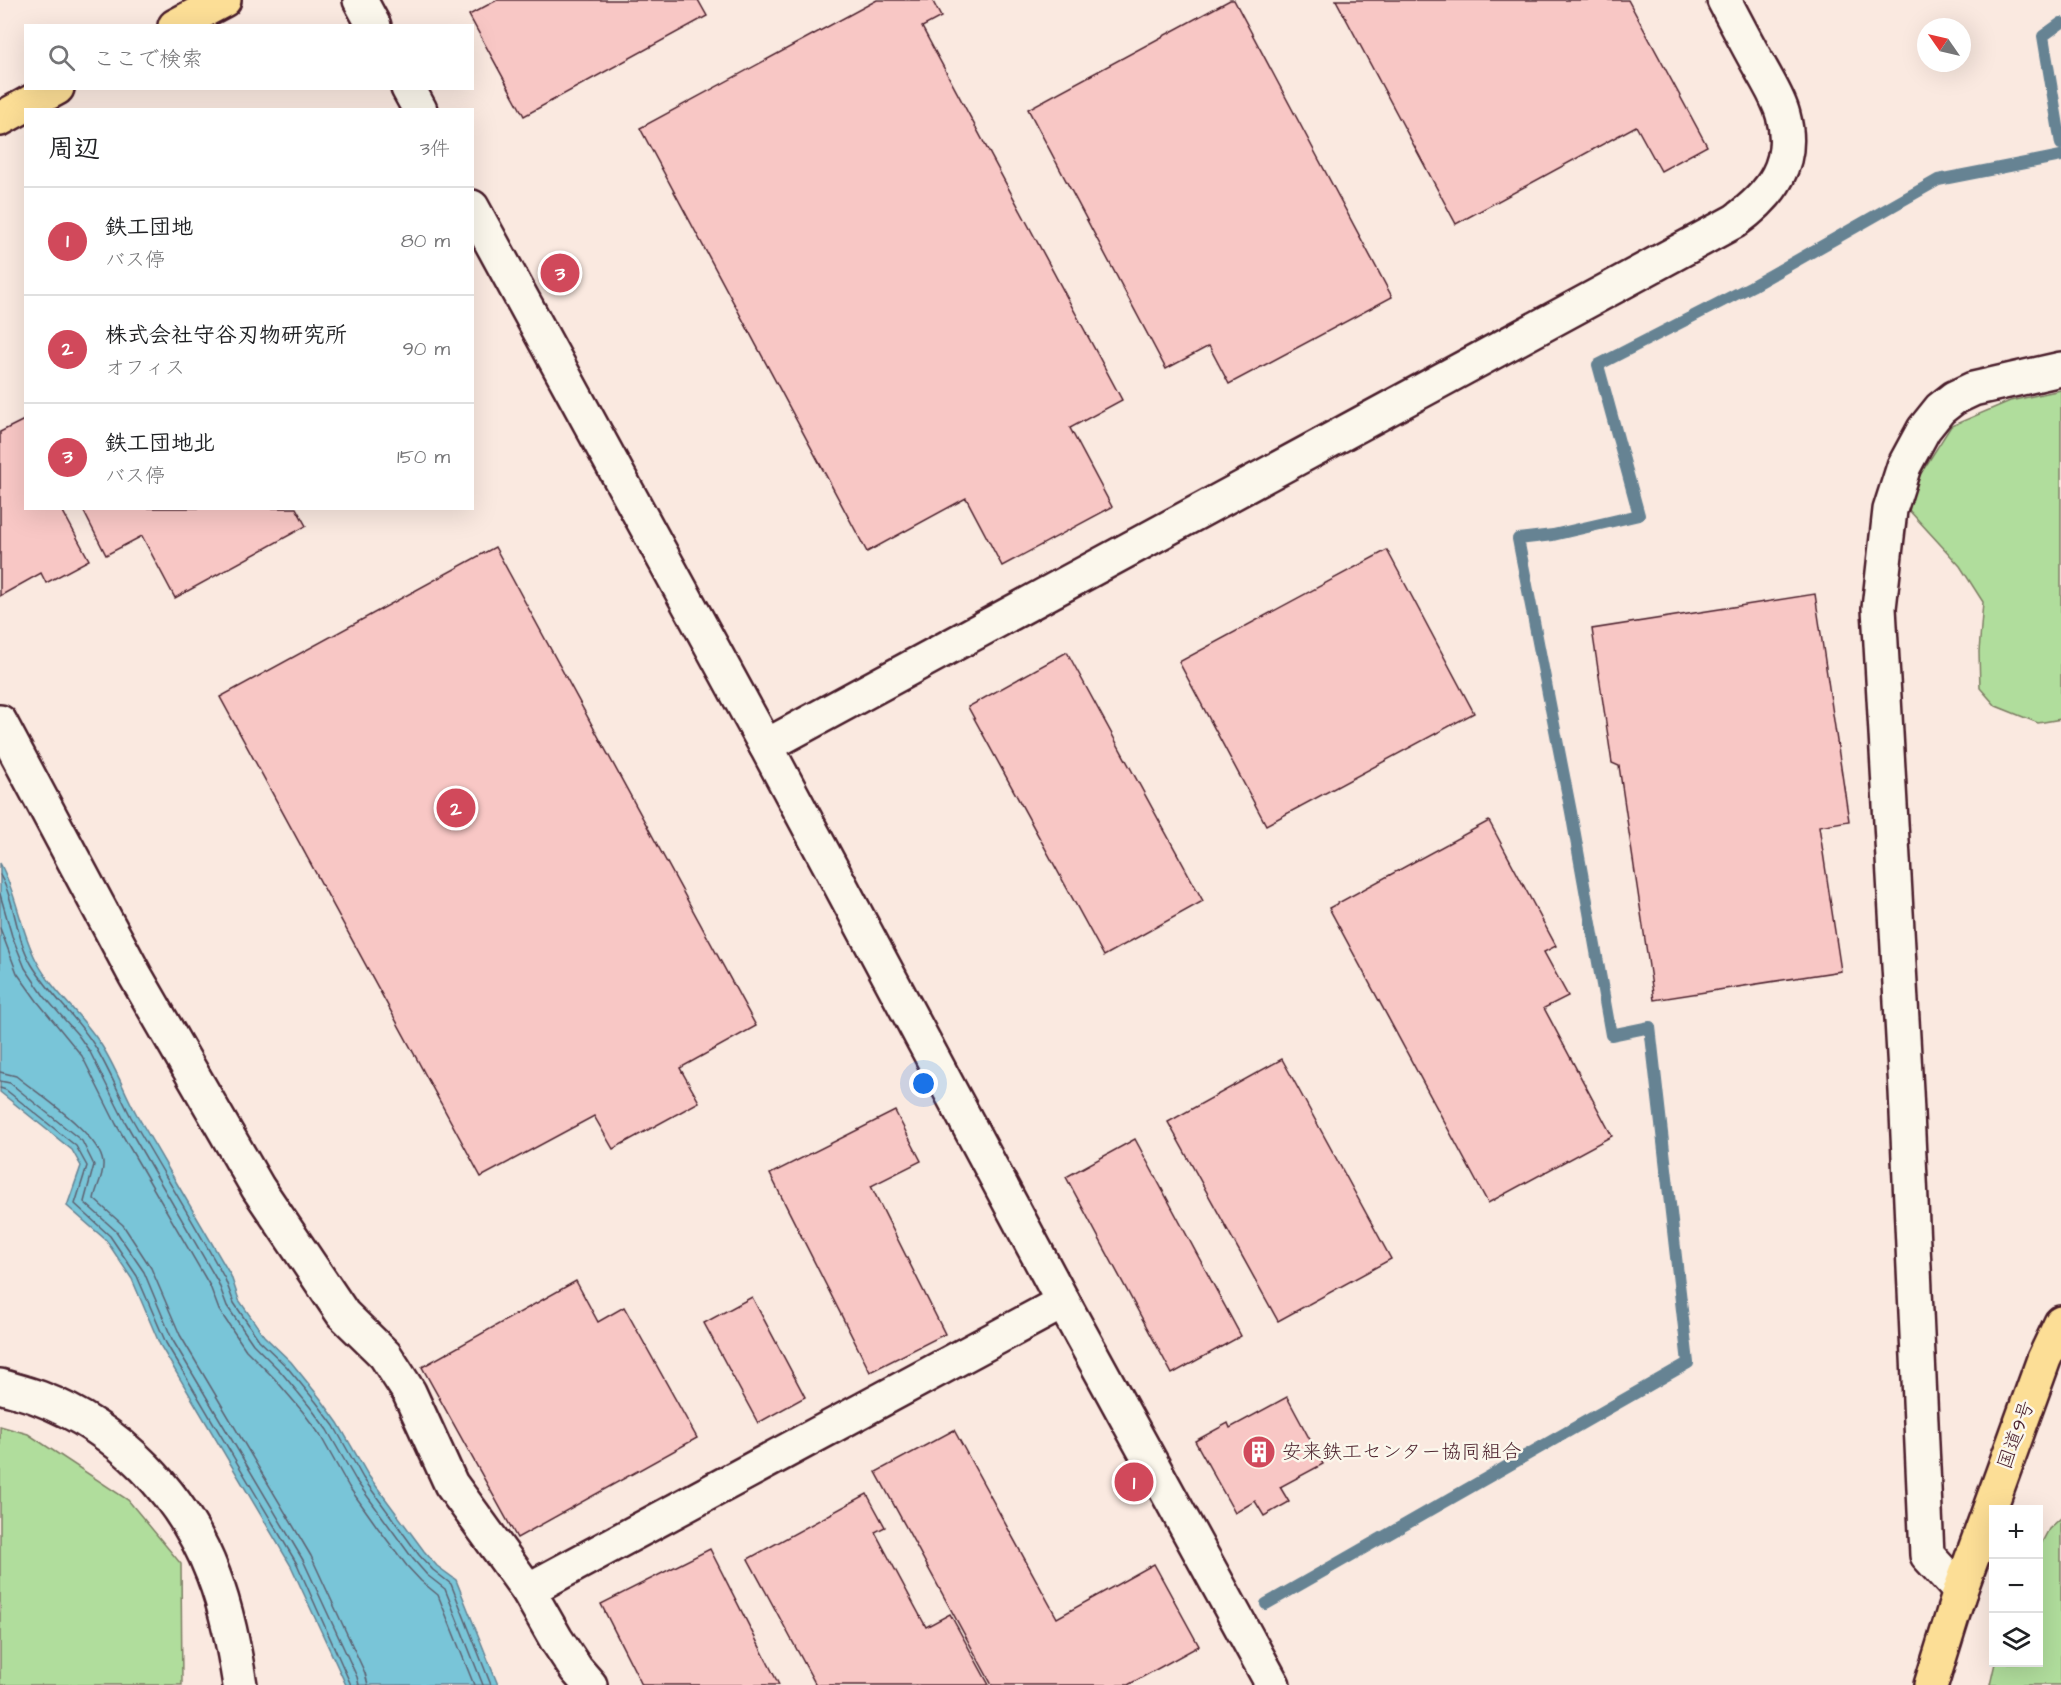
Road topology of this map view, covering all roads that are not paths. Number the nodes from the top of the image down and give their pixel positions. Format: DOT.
graph roads {
  1 [pos="224,0"];
  2 [pos="360,0"];
  3 [pos="1724,0"];
  4 [pos="180,24"];
  5 [pos="373,24"];
  6 [pos="53,90"];
  7 [pos="409,90"];
  8 [pos="419,108"];
  9 [pos="0,118"];
  10 [pos="474,211"];
  11 [pos="2061,369"];
  12 [pos="0,722"];
  13 [pos="766,746"];
  14 [pos="1063,1302"];
  15 [pos="2061,1323"];
  16 [pos="0,1386"];
  17 [pos="528,1590"];
  18 [pos="1960,1591"];
  19 [pos="240,1685"];
  20 [pos="590,1685"];
  21 [pos="1273,1685"];
  22 [pos="1931,1685"];
  1 -- 4 [label="main road"];
  2 -- 5 [label="street"];
  3 -- 13 [label="street"];
  6 -- 9 [label="main road"];
  7 -- 8 [label="street"];
  10 -- 13 [label="street"];
  11 -- 18 [label="street"];
  12 -- 17 [label="street"];
  13 -- 14 [label="street"];
  14 -- 17 [label="street"];
  14 -- 21 [label="street"];
  15 -- 18 [label="main road, 国道9号"];
  16 -- 19 [label="street"];
  17 -- 20 [label="street"];
  18 -- 22 [label="main road, 国道9号"];
}
